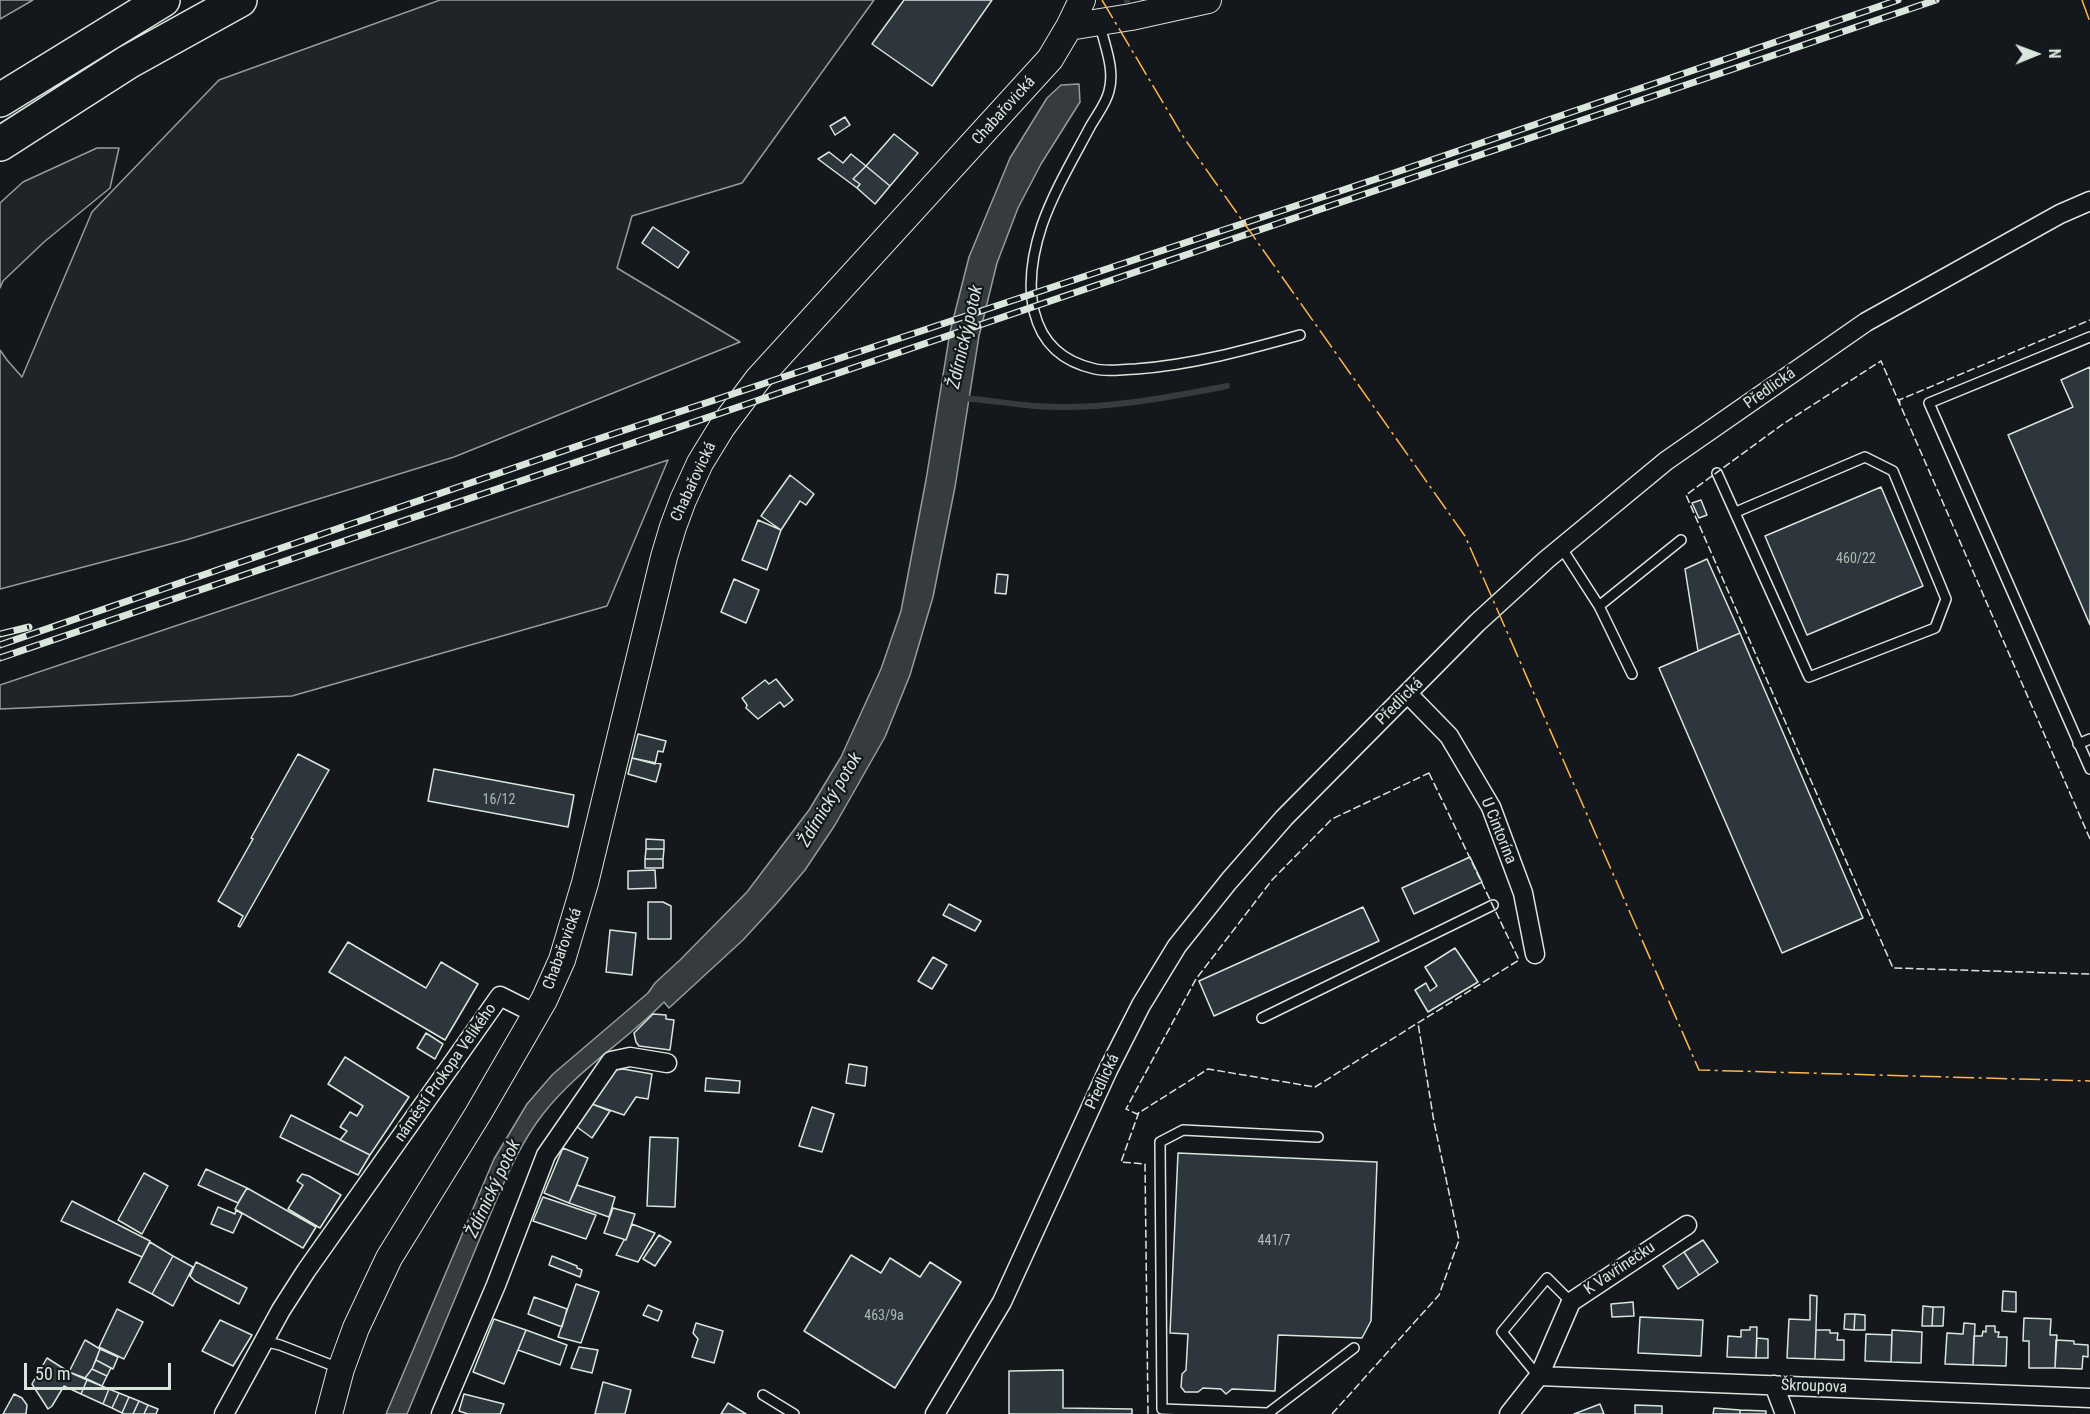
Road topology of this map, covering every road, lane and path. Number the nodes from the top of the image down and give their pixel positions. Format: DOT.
graph roads {
  1 [pos="163,0"];
  2 [pos="240,0"];
  3 [pos="1082,0"];
  4 [pos="1208,0"];
  5 [pos="1099,22"];
  6 [pos="1069,27"];
  7 [pos="0,100"];
  8 [pos="0,144"];
  9 [pos="2090,201"];
  10 [pos="1300,335"];
  11 [pos="2090,337"];
  12 [pos="1717,473"];
  13 [pos="1736,512"];
  14 [pos="1681,540"];
  15 [pos="1561,547"];
  16 [pos="1599,606"];
  17 [pos="1632,674"];
  18 [pos="1408,694"];
  19 [pos="2090,739"];
  20 [pos="2078,744"];
  21 [pos="2090,769"];
  22 [pos="1493,905"];
  23 [pos="1536,954"];
  24 [pos="536,1014"];
  25 [pos="1262,1018"];
  26 [pos="667,1063"];
  27 [pos="1318,1137"];
  28 [pos="1687,1225"];
  29 [pos="1571,1302"];
  30 [pos="263,1341"];
  31 [pos="1354,1348"];
  32 [pos="341,1369"];
  33 [pos="1539,1377"];
  34 [pos="1773,1385"];
  35 [pos="763,1395"];
  36 [pos="2090,1398"];
  37 [pos="224,1414"];
  38 [pos="329,1414"];
  39 [pos="441,1414"];
  40 [pos="794,1414"];
  41 [pos="935,1414"];
  42 [pos="1267,1414"];
  43 [pos="1509,1414"];
  44 [pos="1785,1414"];
  1 -- 7 [label="highway"];
  2 -- 8 [label="highway"];
  3 -- 6 [label="main road, Chabařovická"];
  4 -- 5 [label="main road"];
  5 -- 6 [label="main road"];
  5 -- 10 [label="lane"];
  6 -- 24 [label="main road, Chabařovická"];
  9 -- 15 [label="street, Předlická"];
  11 -- 20 [label="lane"];
  12 -- 13 [label="lane"];
  13 -- 13 [label="lane"];
  14 -- 16 [label="lane"];
  15 -- 16 [label="lane"];
  15 -- 18 [label="street, Předlická"];
  16 -- 17 [label="lane"];
  18 -- 23 [label="street, U Cintorína"];
  18 -- 41 [label="street, Předlická"];
  19 -- 20 [label="lane"];
  20 -- 21 [label="lane"];
  22 -- 25 [label="lane"];
  24 -- 30 [label="street, náměstí Prokopa Velikého"];
  24 -- 32 [label="main road"];
  26 -- 39 [label="street"];
  27 -- 42 [label="lane"];
  28 -- 29 [label="street, K Vavřinečku"];
  29 -- 33 [label="street, K Vavřinečku"];
  29 -- 33 [label="lane"];
  30 -- 32 [label="lane"];
  30 -- 37 [label="street, náměstí Prokopa Velikého"];
  31 -- 42 [label="lane"];
  32 -- 38 [label="main road"];
  33 -- 34 [label="street, Škroupova"];
  33 -- 43 [label="street, K Vavřinečku"];
  34 -- 36 [label="street, Škroupova"];
  34 -- 44 [label="street"];
  35 -- 40 [label="lane"];
}
